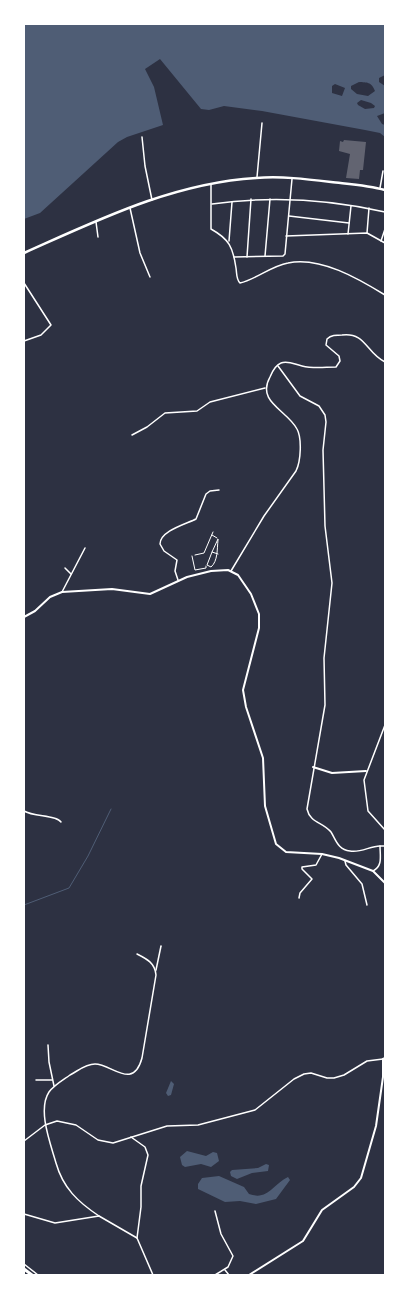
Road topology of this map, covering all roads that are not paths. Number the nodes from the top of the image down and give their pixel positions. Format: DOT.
graph roads {
  1 [pos="262,124"];
  2 [pos="142,137"];
  3 [pos="383,171"];
  4 [pos="257,177"];
  5 [pos="292,178"];
  6 [pos="211,183"];
  7 [pos="380,188"];
  8 [pos="385,190"];
  9 [pos="251,199"];
  10 [pos="270,199"];
  11 [pos="289,199"];
  12 [pos="152,200"];
  13 [pos="232,201"];
  14 [pos="212,204"];
  15 [pos="351,206"];
  16 [pos="130,208"];
  17 [pos="369,208"];
  18 [pos="385,212"];
  19 [pos="288,216"];
  20 [pos="95,220"];
  21 [pos="349,223"];
  22 [pos="385,229"];
  23 [pos="367,233"];
  24 [pos="348,234"];
  25 [pos="286,236"];
  26 [pos="98,237"];
  27 [pos="381,241"];
  28 [pos="228,242"];
  29 [pos="385,243"];
  30 [pos="24,253"];
  31 [pos="265,256"];
  32 [pos="234,257"];
  33 [pos="247,257"];
  34 [pos="150,277"];
  35 [pos="24,283"];
  36 [pos="385,295"];
  37 [pos="24,342"];
  38 [pos="385,362"];
  39 [pos="278,366"];
  40 [pos="265,388"];
  41 [pos="132,435"];
  42 [pos="219,490"];
  43 [pos="213,532"];
  44 [pos="212,534"];
  45 [pos="218,540"];
  46 [pos="85,548"];
  47 [pos="212,552"];
  48 [pos="217,554"];
  49 [pos="195,555"];
  50 [pos="192,556"];
  51 [pos="207,565"];
  52 [pos="65,568"];
  53 [pos="231,571"];
  54 [pos="71,574"];
  55 [pos="178,580"];
  56 [pos="62,592"];
  57 [pos="24,617"];
  58 [pos="385,725"];
  59 [pos="313,767"];
  60 [pos="366,771"];
  61 [pos="24,811"];
  62 [pos="61,822"];
  63 [pos="385,830"];
  64 [pos="380,846"];
  65 [pos="385,846"];
  66 [pos="322,854"];
  67 [pos="345,860"];
  68 [pos="373,871"];
  69 [pos="385,883"];
  70 [pos="299,898"];
  71 [pos="366,905"];
  72 [pos="161,946"];
  73 [pos="137,954"];
  74 [pos="156,972"];
  75 [pos="48,1045"];
  76 [pos="384,1058"];
  77 [pos="36,1080"];
  78 [pos="52,1080"];
  79 [pos="54,1086"];
  80 [pos="45,1125"];
  81 [pos="131,1137"];
  82 [pos="24,1141"];
  83 [pos="215,1211"];
  84 [pos="24,1214"];
  85 [pos="99,1216"];
  86 [pos="137,1238"];
  87 [pos="24,1264"];
  88 [pos="24,1269"];
  89 [pos="225,1270"];
  90 [pos="32,1275"];
  91 [pos="38,1275"];
  92 [pos="153,1275"];
  93 [pos="215,1275"];
  94 [pos="229,1275"];
  95 [pos="249,1275"];
  1 -- 4 [label="street"];
  2 -- 12 [label="street"];
  3 -- 7 [label="street"];
  4 -- 5 [label="highway"];
  4 -- 6 [label="highway"];
  5 -- 7 [label="highway"];
  5 -- 11 [label="street"];
  6 -- 12 [label="highway"];
  6 -- 14 [label="street"];
  7 -- 8 [label="highway"];
  9 -- 10 [label="street"];
  9 -- 13 [label="street"];
  9 -- 33 [label="street"];
  10 -- 11 [label="street"];
  10 -- 31 [label="street"];
  11 -- 15 [label="street"];
  11 -- 19 [label="street"];
  12 -- 16 [label="highway"];
  13 -- 14 [label="street"];
  13 -- 28 [label="street"];
  14 -- 28 [label="street"];
  15 -- 17 [label="street"];
  15 -- 21 [label="street"];
  16 -- 20 [label="highway"];
  16 -- 34 [label="street"];
  17 -- 18 [label="street"];
  17 -- 23 [label="street"];
  19 -- 21 [label="street"];
  19 -- 25 [label="street"];
  20 -- 26 [label="street"];
  20 -- 30 [label="highway"];
  21 -- 24 [label="street"];
  22 -- 27 [label="street"];
  23 -- 24 [label="street"];
  23 -- 27 [label="street"];
  24 -- 25 [label="street"];
  25 -- 31 [label="street"];
  27 -- 29 [label="street"];
  28 -- 32 [label="street"];
  31 -- 33 [label="street"];
  32 -- 33 [label="street"];
  32 -- 36 [label="street"];
  35 -- 37 [label="street"];
  38 -- 39 [label="street"];
  39 -- 40 [label="street"];
  39 -- 59 [label="street"];
  40 -- 41 [label="street"];
  40 -- 53 [label="street"];
  42 -- 55 [label="street"];
  43 -- 44 [label="street"];
  44 -- 45 [label="street"];
  44 -- 49 [label="street"];
  45 -- 47 [label="street"];
  45 -- 48 [label="street"];
  46 -- 54 [label="street"];
  47 -- 48 [label="street"];
  47 -- 51 [label="street"];
  48 -- 51 [label="street"];
  50 -- 51 [label="street"];
  52 -- 54 [label="street"];
  53 -- 55 [label="main road"];
  53 -- 66 [label="main road"];
  54 -- 56 [label="street"];
  55 -- 56 [label="main road"];
  56 -- 57 [label="main road"];
  58 -- 60 [label="street"];
  59 -- 60 [label="main road"];
  59 -- 64 [label="street"];
  60 -- 63 [label="street"];
  61 -- 62 [label="street"];
  64 -- 65 [label="street"];
  64 -- 68 [label="street"];
  66 -- 67 [label="main road"];
  66 -- 70 [label="street"];
  67 -- 68 [label="main road"];
  67 -- 71 [label="street"];
  68 -- 69 [label="main road"];
  72 -- 74 [label="street"];
  73 -- 74 [label="street"];
  74 -- 79 [label="street"];
  75 -- 78 [label="street"];
  76 -- 81 [label="street"];
  76 -- 95 [label="main road"];
  77 -- 78 [label="street"];
  78 -- 79 [label="street"];
  79 -- 80 [label="street"];
  80 -- 81 [label="street"];
  80 -- 82 [label="street"];
  80 -- 85 [label="street"];
  81 -- 86 [label="street"];
  83 -- 89 [label="street"];
  84 -- 85 [label="street"];
  85 -- 86 [label="street"];
  86 -- 92 [label="street"];
  87 -- 91 [label="street"];
  88 -- 90 [label="highway"];
  89 -- 93 [label="street"];
  89 -- 94 [label="street"];
}
